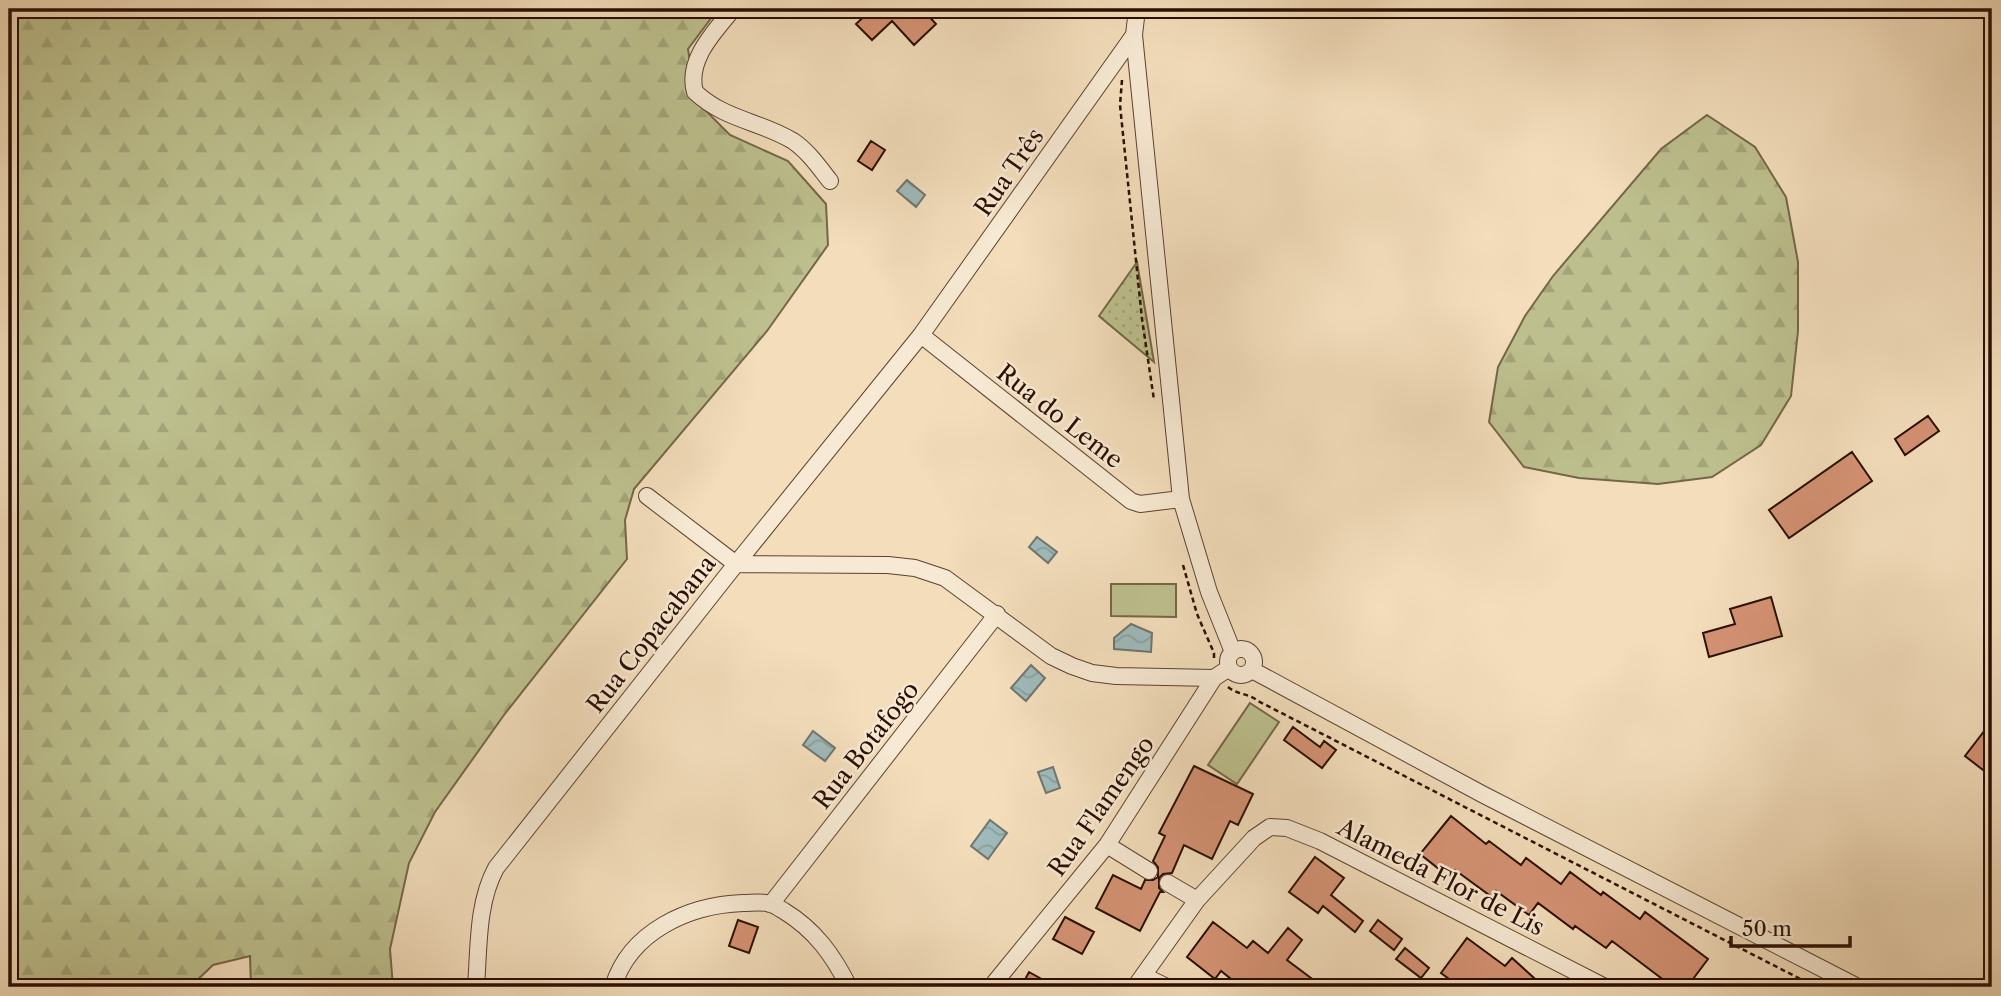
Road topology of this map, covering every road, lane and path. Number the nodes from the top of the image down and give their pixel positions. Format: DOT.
graph roads {
  1 [pos="733,9"];
  2 [pos="1137,9"];
  3 [pos="1134,34"];
  4 [pos="831,181"];
  5 [pos="921,335"];
  6 [pos="647,496"];
  7 [pos="1181,499"];
  8 [pos="736,564"];
  9 [pos="997,614"];
  10 [pos="1214,653"];
  11 [pos="1224,668"];
  12 [pos="1252,670"];
  13 [pos="1107,845"];
  14 [pos="1149,872"];
  15 [pos="1168,883"];
  16 [pos="1197,900"];
  17 [pos="771,904"];
  18 [pos="1139,981"];
  19 [pos="476,987"];
  20 [pos="613,987"];
  21 [pos="849,987"];
  22 [pos="991,987"];
  23 [pos="1167,987"];
  24 [pos="1605,987"];
  25 [pos="1816,987"];
  26 [pos="1858,987"];
  1 -- 4 [label="street"];
  2 -- 3 [label="street"];
  3 -- 5 [label="street, Rua Três"];
  3 -- 7 [label="street"];
  5 -- 7 [label="street, Rua do Leme"];
  5 -- 8 [label="street, Rua Copacabana"];
  6 -- 8 [label="street"];
  7 -- 11 [label="street"];
  8 -- 9 [label="street"];
  8 -- 19 [label="street, Rua Copacabana"];
  9 -- 11 [label="street"];
  9 -- 17 [label="street, Rua Botafogo"];
  10 -- 11 [label="path"];
  11 -- 12 [label="street"];
  11 -- 12 [label="street"];
  11 -- 13 [label="street, Rua Flamengo"];
  11 -- 25 [label="path"];
  12 -- 26 [label="street"];
  13 -- 14 [label="street"];
  13 -- 22 [label="street, Rua Flamengo"];
  15 -- 16 [label="street"];
  16 -- 18 [label="street"];
  16 -- 24 [label="street, Alameda Flor de Lis"];
  17 -- 20 [label="street"];
  17 -- 21 [label="street"];
  18 -- 23 [label="street"];
}
